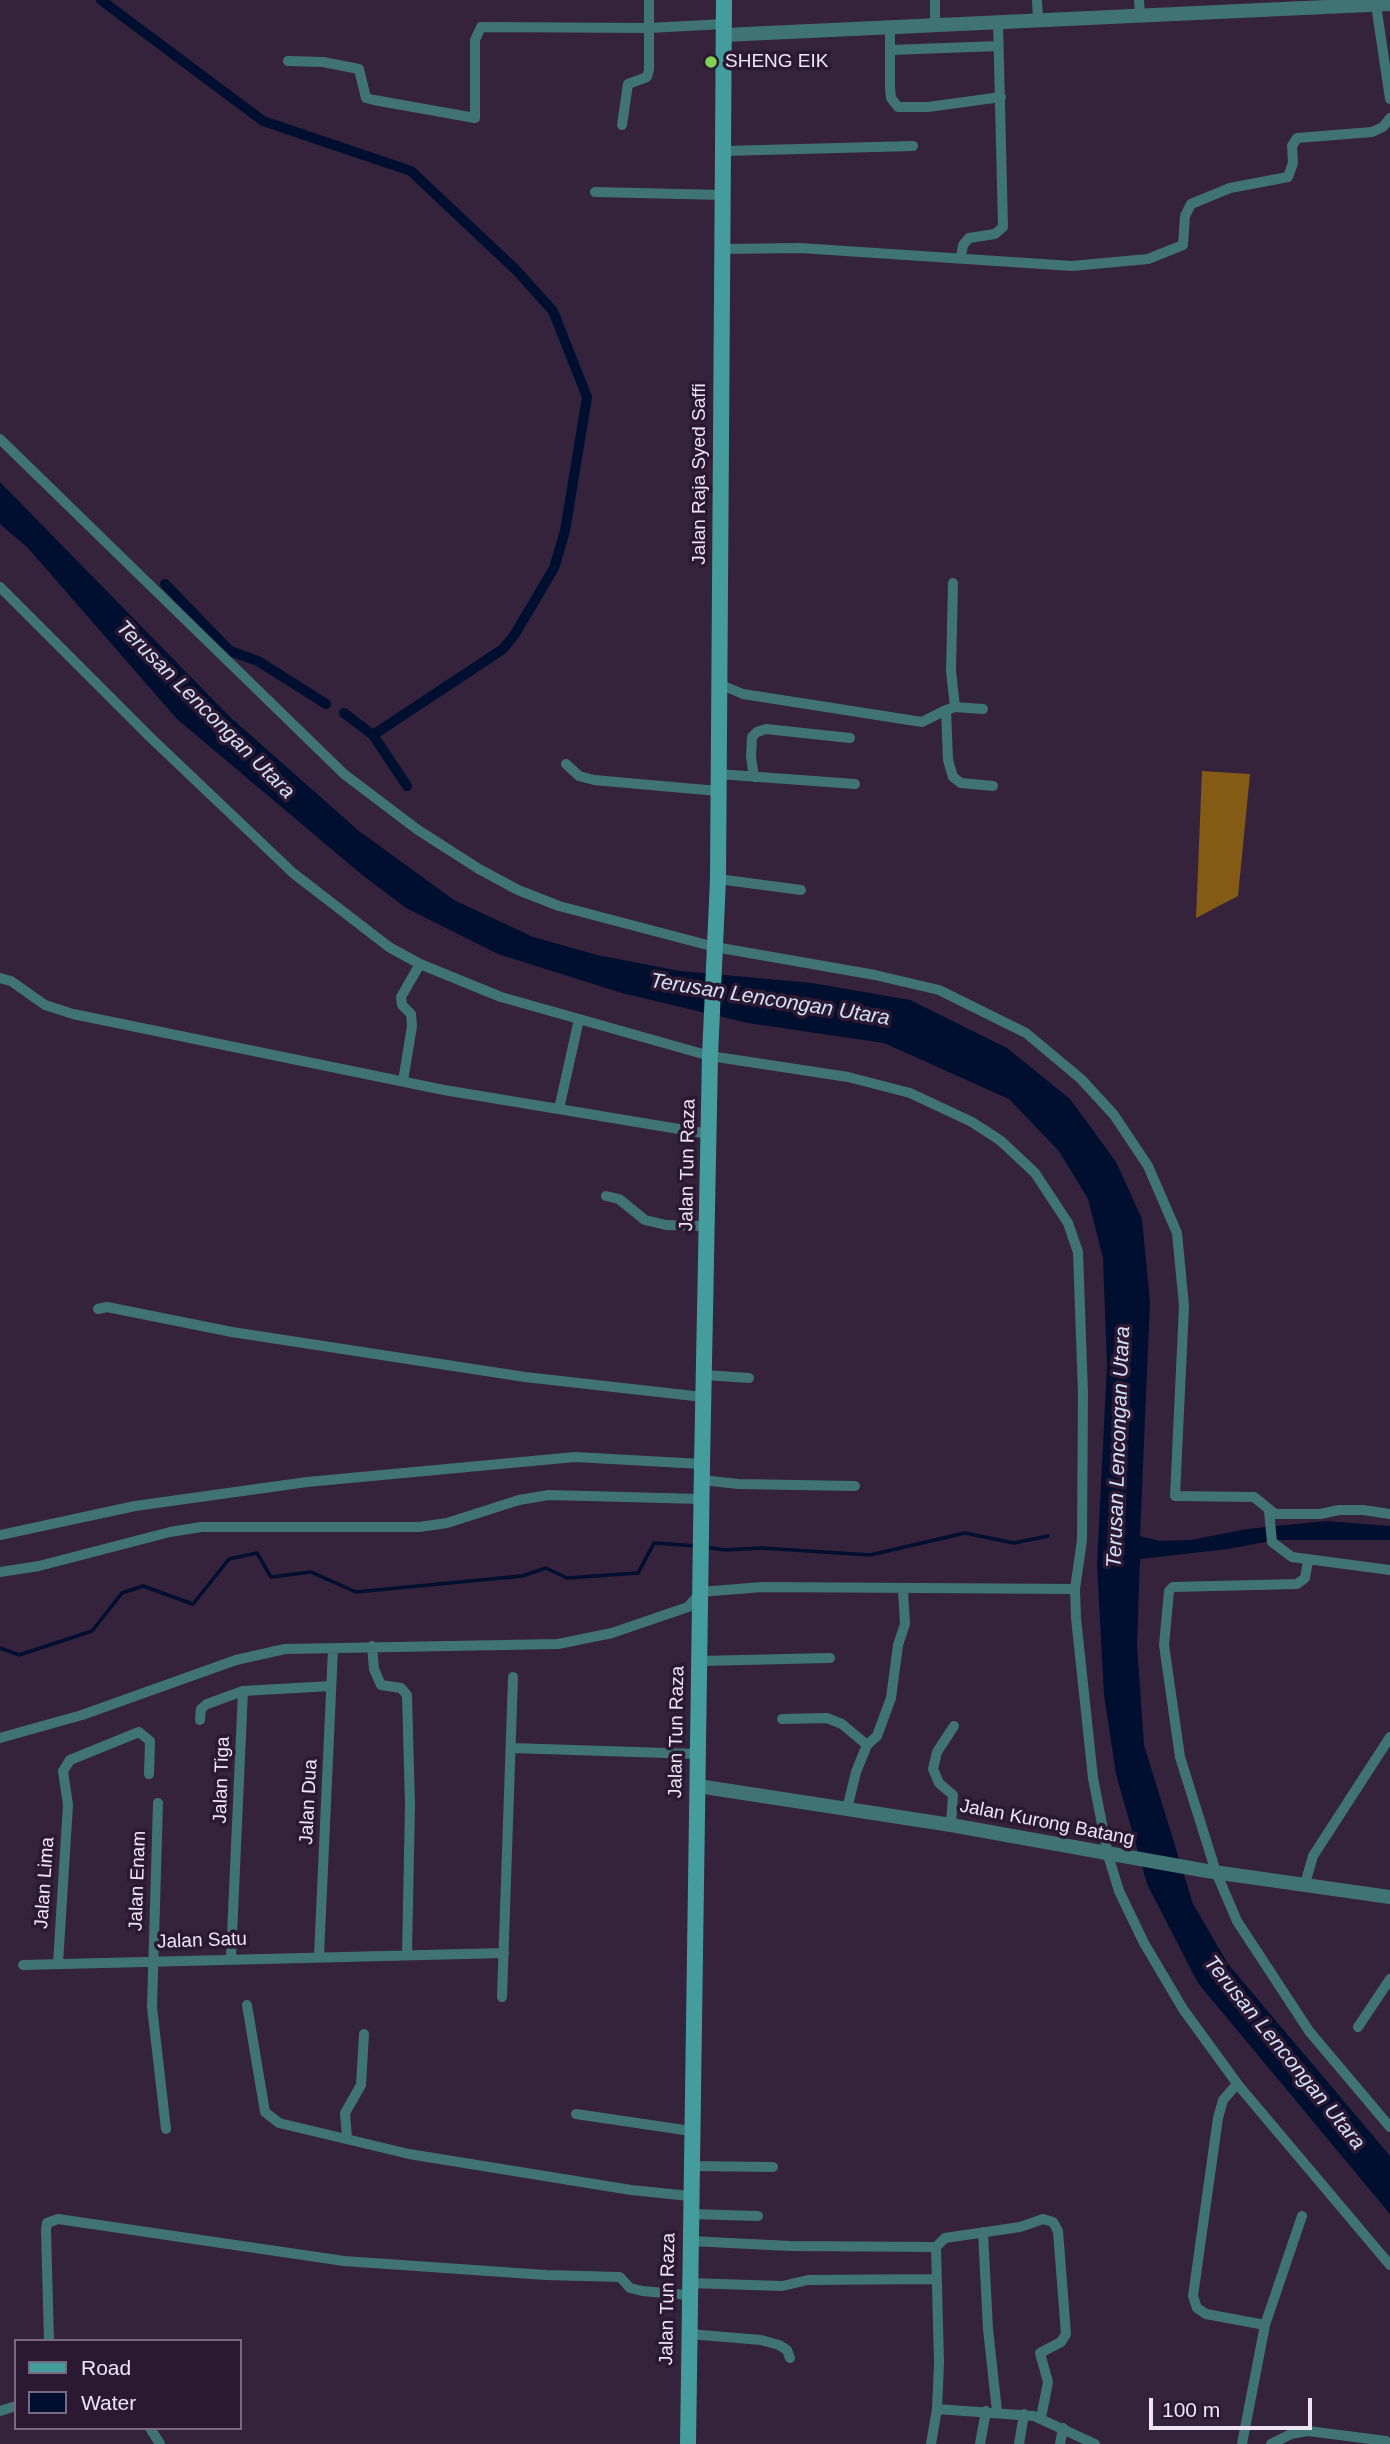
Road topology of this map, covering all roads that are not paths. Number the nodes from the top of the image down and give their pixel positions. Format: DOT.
graph roads {
  1 [pos="649,0"];
  2 [pos="724,0"];
  3 [pos="935,0"];
  4 [pos="1037,0"];
  5 [pos="1139,0"];
  6 [pos="1349,3"];
  7 [pos="1383,4"];
  8 [pos="1242,5"];
  9 [pos="1140,16"];
  10 [pos="1038,20"];
  11 [pos="998,22"];
  12 [pos="936,25"];
  13 [pos="890,27"];
  14 [pos="649,28"];
  15 [pos="724,30"];
  16 [pos="998,46"];
  17 [pos="891,50"];
  18 [pos="289,61"];
  19 [pos="1001,97"];
  20 [pos="1390,99"];
  21 [pos="1390,118"];
  22 [pos="622,125"];
  23 [pos="912,146"];
  24 [pos="724,152"];
  25 [pos="595,192"];
  26 [pos="724,195"];
  27 [pos="724,249"];
  28 [pos="961,257"];
  29 [pos="0,439"];
  30 [pos="953,583"];
  31 [pos="0,587"];
  32 [pos="719,684"];
  33 [pos="950,708"];
  34 [pos="983,709"];
  35 [pos="850,738"];
  36 [pos="566,764"];
  37 [pos="718,774"];
  38 [pos="754,778"];
  39 [pos="855,784"];
  40 [pos="993,786"];
  41 [pos="718,791"];
  42 [pos="718,879"];
  43 [pos="801,890"];
  44 [pos="715,950"];
  45 [pos="421,964"];
  46 [pos="0,978"];
  47 [pos="579,1019"];
  48 [pos="712,1021"];
  49 [pos="710,1056"];
  50 [pos="403,1081"];
  51 [pos="559,1109"];
  52 [pos="709,1134"];
  53 [pos="606,1196"];
  54 [pos="708,1226"];
  55 [pos="98,1309"];
  56 [pos="705,1375"];
  57 [pos="749,1378"];
  58 [pos="704,1397"];
  59 [pos="702,1472"];
  60 [pos="855,1486"];
  61 [pos="701,1499"];
  62 [pos="1269,1511"];
  63 [pos="1390,1514"];
  64 [pos="0,1535"];
  65 [pos="1308,1561"];
  66 [pos="1390,1570"];
  67 [pos="0,1572"];
  68 [pos="1075,1589"];
  69 [pos="903,1591"];
  70 [pos="701,1592"];
  71 [pos="372,1646"];
  72 [pos="333,1649"];
  73 [pos="830,1658"];
  74 [pos="699,1661"];
  75 [pos="513,1677"];
  76 [pos="331,1685"];
  77 [pos="243,1691"];
  78 [pos="782,1719"];
  79 [pos="200,1720"];
  80 [pos="954,1726"];
  81 [pos="1390,1737"];
  82 [pos="0,1738"];
  83 [pos="867,1745"];
  84 [pos="512,1748"];
  85 [pos="697,1754"];
  86 [pos="149,1774"];
  87 [pos="698,1786"];
  88 [pos="158,1803"];
  89 [pos="847,1809"];
  90 [pos="951,1825"];
  91 [pos="1108,1855"];
  92 [pos="1212,1872"];
  93 [pos="1305,1884"];
  94 [pos="1390,1897"];
  95 [pos="504,1953"];
  96 [pos="407,1955"];
  97 [pos="319,1956"];
  98 [pos="231,1957"];
  99 [pos="152,1960"];
  100 [pos="58,1963"];
  101 [pos="23,1965"];
  102 [pos="1390,1979"];
  103 [pos="502,1997"];
  104 [pos="247,2005"];
  105 [pos="1358,2027"];
  106 [pos="364,2034"];
  107 [pos="1237,2084"];
  108 [pos="576,2113"];
  109 [pos="1390,2127"];
  110 [pos="166,2129"];
  111 [pos="691,2131"];
  112 [pos="347,2138"];
  113 [pos="690,2166"];
  114 [pos="773,2167"];
  115 [pos="690,2196"];
  116 [pos="691,2214"];
  117 [pos="758,2216"];
  118 [pos="1302,2217"];
  119 [pos="983,2232"];
  120 [pos="690,2241"];
  121 [pos="936,2247"];
  122 [pos="1390,2265"];
  123 [pos="935,2279"];
  124 [pos="689,2289"];
  125 [pos="1265,2325"];
  126 [pos="689,2334"];
  127 [pos="49,2339"];
  128 [pos="790,2358"];
  129 [pos="937,2409"];
  130 [pos="992,2411"];
  131 [pos="1024,2414"];
  132 [pos="1041,2418"];
  133 [pos="1063,2428"];
  134 [pos="1386,2441"];
  135 [pos="688,2444"];
  136 [pos="931,2444"];
  137 [pos="980,2444"];
  138 [pos="1019,2444"];
  139 [pos="1060,2444"];
  140 [pos="1095,2444"];
  141 [pos="1242,2444"];
  142 [pos="1271,2444"];
  1 -- 14 [label="street"];
  2 -- 15 [label="main road, Jalan Raja Syed Saffi"];
  3 -- 12 [label="street"];
  4 -- 10 [label="street"];
  5 -- 9 [label="street"];
  6 -- 7 [label="street"];
  6 -- 8 [label="street"];
  7 -- 20 [label="street"];
  8 -- 9 [label="street"];
  9 -- 10 [label="street"];
  10 -- 11 [label="street"];
  11 -- 12 [label="street"];
  11 -- 16 [label="street"];
  12 -- 13 [label="street"];
  13 -- 15 [label="street"];
  13 -- 17 [label="street"];
  14 -- 15 [label="street"];
  14 -- 18 [label="street"];
  14 -- 22 [label="street"];
  15 -- 24 [label="main road, Jalan Raja Syed Saffi"];
  16 -- 17 [label="street"];
  16 -- 19 [label="street"];
  17 -- 19 [label="street"];
  19 -- 28 [label="street"];
  21 -- 28 [label="street"];
  23 -- 24 [label="street"];
  24 -- 26 [label="main road, Jalan Raja Syed Saffi"];
  25 -- 26 [label="street"];
  26 -- 27 [label="main road, Jalan Raja Syed Saffi"];
  27 -- 28 [label="street"];
  27 -- 32 [label="main road, Jalan Raja Syed Saffi"];
  29 -- 44 [label="street"];
  30 -- 33 [label="street"];
  31 -- 45 [label="street"];
  32 -- 33 [label="street"];
  32 -- 37 [label="main road, Jalan Raja Syed Saffi"];
  33 -- 34 [label="street"];
  33 -- 40 [label="street"];
  35 -- 38 [label="street"];
  36 -- 41 [label="street"];
  37 -- 38 [label="street"];
  37 -- 41 [label="main road, Jalan Raja Syed Saffi"];
  38 -- 39 [label="street"];
  41 -- 42 [label="main road, Jalan Raja Syed Saffi"];
  42 -- 43 [label="street"];
  42 -- 44 [label="main road, Jalan Raja Syed Saffi"];
  44 -- 48 [label="main road, Jalan Raja Syed Saffi"];
  44 -- 62 [label="street"];
  45 -- 47 [label="street"];
  45 -- 50 [label="street"];
  46 -- 50 [label="street"];
  47 -- 49 [label="street"];
  47 -- 51 [label="street"];
  48 -- 49 [label="main road, Jalan Tun Raza"];
  49 -- 52 [label="main road, Jalan Tun Raza"];
  49 -- 68 [label="street"];
  50 -- 51 [label="street"];
  51 -- 52 [label="street"];
  52 -- 54 [label="main road, Jalan Tun Raza"];
  53 -- 54 [label="street"];
  54 -- 56 [label="main road, Jalan Tun Raza"];
  55 -- 58 [label="street"];
  56 -- 57 [label="street"];
  56 -- 58 [label="main road, Jalan Tun Raza"];
  58 -- 59 [label="main road, Jalan Tun Raza"];
  59 -- 60 [label="street"];
  59 -- 61 [label="main road, Jalan Tun Raza"];
  59 -- 64 [label="street"];
  61 -- 67 [label="street"];
  61 -- 70 [label="main road, Jalan Tun Raza"];
  62 -- 63 [label="street"];
  62 -- 65 [label="street"];
  65 -- 66 [label="street"];
  65 -- 92 [label="street"];
  68 -- 69 [label="street"];
  68 -- 91 [label="street"];
  69 -- 70 [label="street"];
  69 -- 83 [label="street"];
  70 -- 71 [label="street"];
  70 -- 74 [label="main road, Jalan Tun Raza"];
  71 -- 72 [label="street"];
  71 -- 96 [label="street"];
  72 -- 76 [label="street, Jalan Dua"];
  72 -- 82 [label="street"];
  73 -- 74 [label="street"];
  74 -- 85 [label="main road, Jalan Tun Raza"];
  75 -- 84 [label="street"];
  76 -- 77 [label="street"];
  76 -- 97 [label="street, Jalan Dua"];
  77 -- 79 [label="street"];
  77 -- 98 [label="street, Jalan Tiga"];
  78 -- 83 [label="street"];
  80 -- 90 [label="street"];
  81 -- 93 [label="street"];
  83 -- 89 [label="street"];
  84 -- 85 [label="street"];
  84 -- 95 [label="street"];
  85 -- 87 [label="main road, Jalan Tun Raza"];
  86 -- 100 [label="street, Jalan Lima"];
  87 -- 89 [label="street, Jalan Kurong Batang"];
  87 -- 111 [label="main road, Jalan Tun Raza"];
  88 -- 99 [label="street, Jalan Enam"];
  89 -- 90 [label="street, Jalan Kurong Batang"];
  90 -- 91 [label="street, Jalan Kurong Batang"];
  91 -- 92 [label="street, Jalan Kurong Batang"];
  91 -- 107 [label="street"];
  92 -- 93 [label="street, Jalan Kurong Batang"];
  92 -- 109 [label="street"];
  93 -- 94 [label="street, Jalan Kurong Batang"];
  95 -- 96 [label="street, Jalan Satu"];
  95 -- 103 [label="street"];
  96 -- 97 [label="street, Jalan Satu"];
  97 -- 98 [label="street, Jalan Satu"];
  98 -- 99 [label="street, Jalan Satu"];
  99 -- 100 [label="street, Jalan Satu"];
  99 -- 110 [label="street, Jalan Enam"];
  100 -- 101 [label="street, Jalan Satu"];
  102 -- 105 [label="street"];
  104 -- 112 [label="street"];
  106 -- 112 [label="street"];
  107 -- 122 [label="street"];
  107 -- 125 [label="street"];
  108 -- 111 [label="street"];
  111 -- 113 [label="main road, Jalan Tun Raza"];
  112 -- 115 [label="street"];
  113 -- 114 [label="street"];
  113 -- 115 [label="main road, Jalan Tun Raza"];
  115 -- 116 [label="main road, Jalan Tun Raza"];
  116 -- 117 [label="street"];
  116 -- 120 [label="main road, Jalan Tun Raza"];
  118 -- 125 [label="street"];
  119 -- 121 [label="street"];
  119 -- 130 [label="street"];
  119 -- 132 [label="street"];
  120 -- 121 [label="street"];
  120 -- 124 [label="main road, Jalan Tun Raza"];
  121 -- 123 [label="street"];
  123 -- 124 [label="street"];
  123 -- 129 [label="street"];
  124 -- 126 [label="main road, Jalan Tun Raza"];
  124 -- 127 [label="street"];
  125 -- 141 [label="street"];
  126 -- 128 [label="street"];
  126 -- 135 [label="main road, Jalan Tun Raza"];
  129 -- 130 [label="street"];
  129 -- 136 [label="street"];
  130 -- 131 [label="street"];
  130 -- 137 [label="street"];
  131 -- 132 [label="street"];
  131 -- 138 [label="street"];
  132 -- 133 [label="street"];
  133 -- 139 [label="street"];
  133 -- 140 [label="street"];
  134 -- 142 [label="street"];
}
